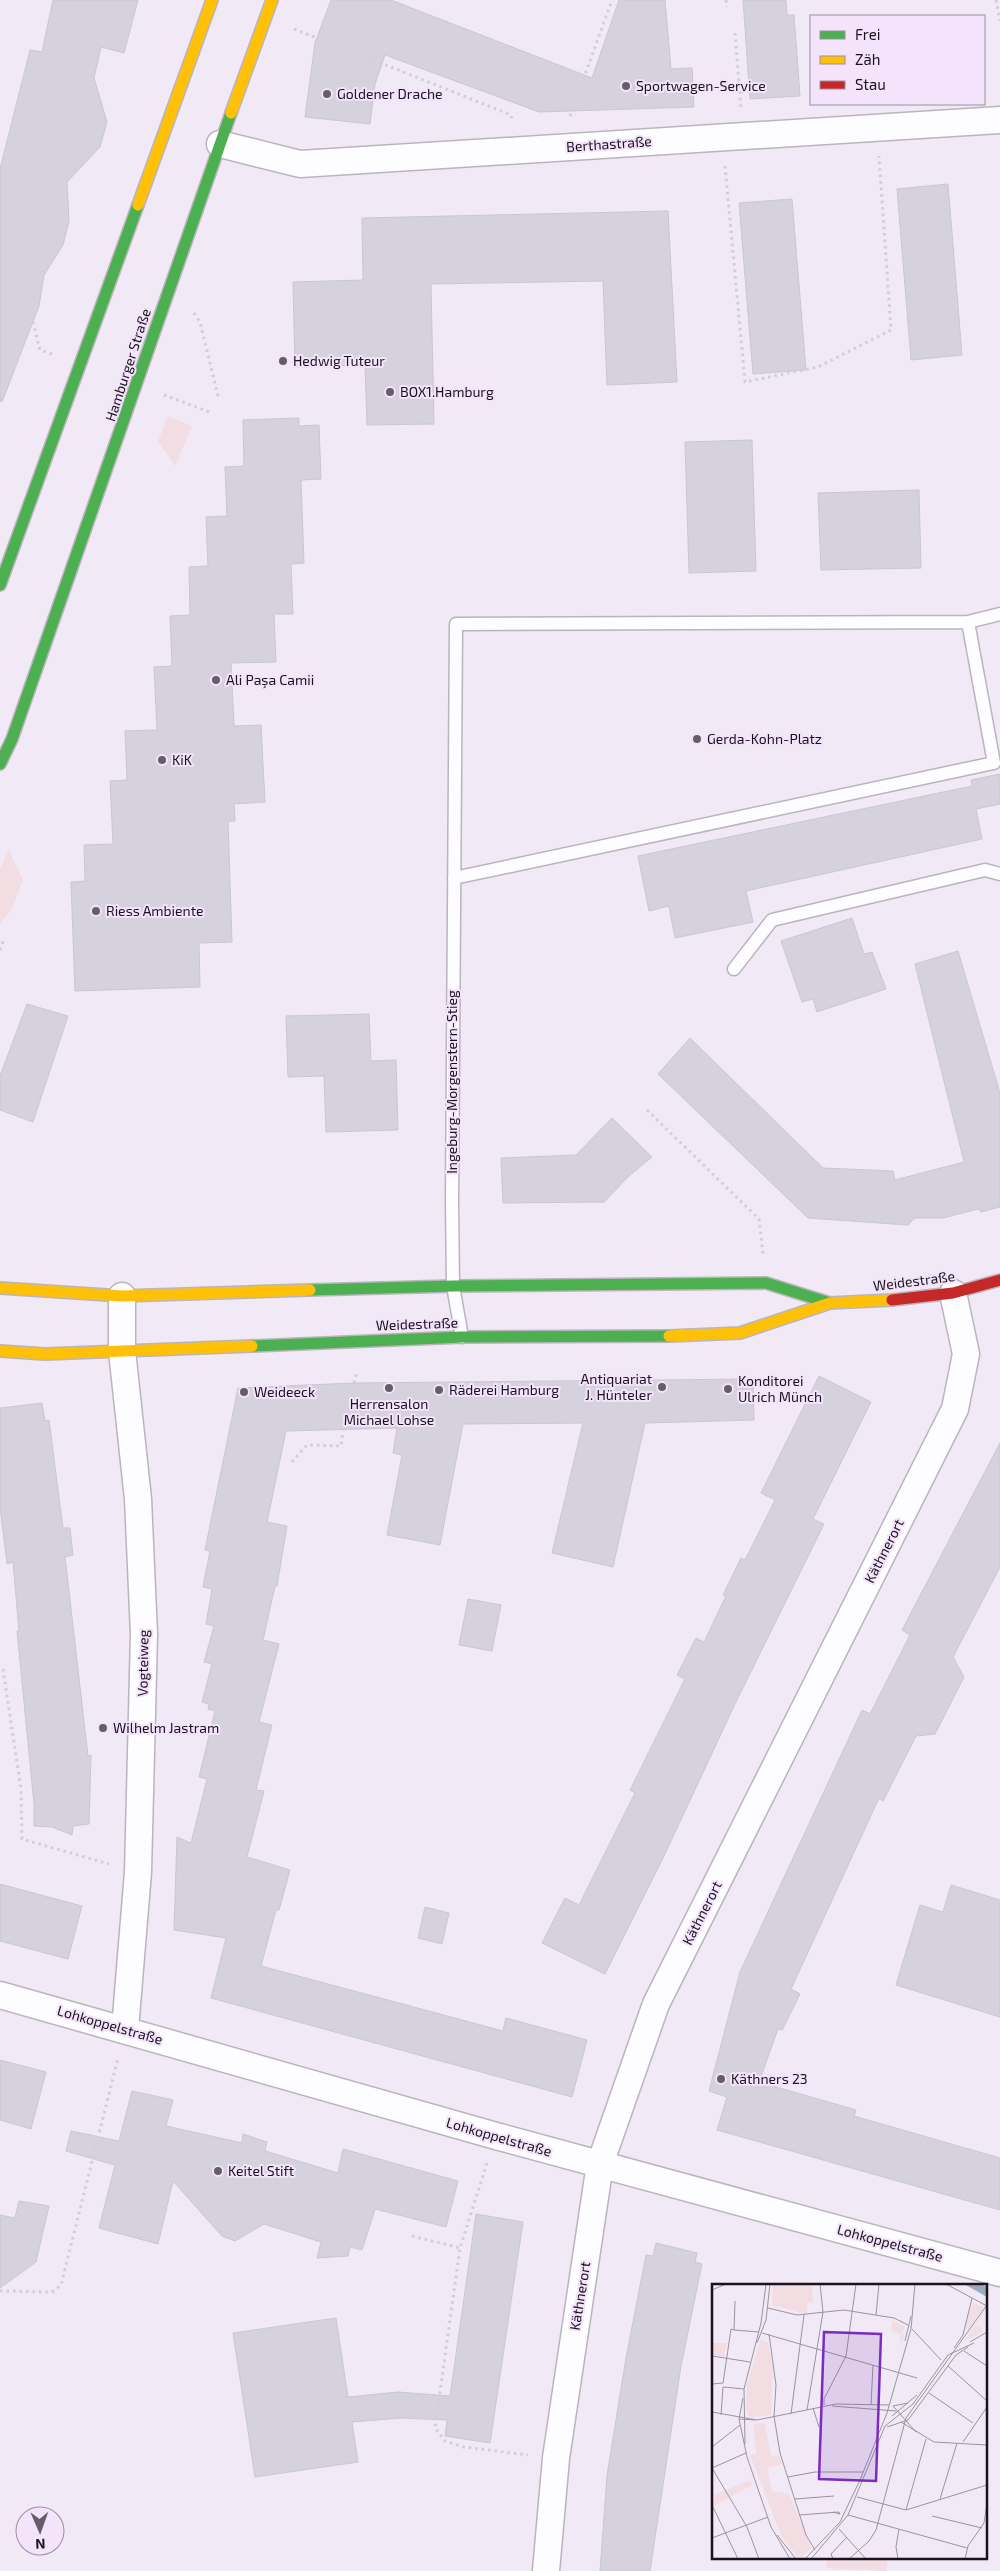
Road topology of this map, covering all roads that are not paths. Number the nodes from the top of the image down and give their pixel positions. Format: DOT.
graph roads {
  1 [pos="212,0"];
  2 [pos="272,0"];
  3 [pos="1000,120"];
  4 [pos="220,144"];
  5 [pos="0,585"];
  6 [pos="1000,614"];
  7 [pos="968,622"];
  8 [pos="12,739"];
  9 [pos="0,764"];
  10 [pos="0,777"];
  11 [pos="1000,874"];
  12 [pos="454,878"];
  13 [pos="734,969"];
  14 [pos="1000,1280"];
  15 [pos="453,1286"];
  16 [pos="0,1288"];
  17 [pos="953,1293"];
  18 [pos="122,1296"];
  19 [pos="830,1303"];
  20 [pos="462,1337"];
  21 [pos="0,1351"];
  22 [pos="122,1351"];
  23 [pos="0,1995"];
  24 [pos="125,2029"];
  25 [pos="600,2164"];
  26 [pos="1000,2273"];
  27 [pos="546,2571"];
  1 -- 5 [label="street"];
  2 -- 4 [label="street, Hamburger Straße"];
  3 -- 4 [label="street, Berthastraße"];
  4 -- 8 [label="street, Hamburger Straße"];
  6 -- 7 [label="lane"];
  7 -- 12 [label="lane"];
  7 -- 12 [label="lane, Ingeburg-Morgenstern-Stieg"];
  8 -- 9 [label="street, Hamburger Straße"];
  8 -- 10 [label="street, Hamburger Straße"];
  11 -- 13 [label="lane"];
  12 -- 15 [label="lane, Ingeburg-Morgenstern-Stieg"];
  14 -- 17 [label="street, Weidestraße"];
  15 -- 18 [label="street, Weidestraße"];
  15 -- 19 [label="street, Weidestraße"];
  15 -- 20 [label="lane, Ingeburg-Morgenstern-Stieg"];
  16 -- 18 [label="street, Weidestraße"];
  17 -- 19 [label="street, Weidestraße"];
  17 -- 25 [label="street, Käthnerort"];
  18 -- 22 [label="street, Vogteiweg"];
  19 -- 20 [label="street, Weidestraße"];
  20 -- 22 [label="street, Weidestraße"];
  21 -- 22 [label="street, Weidestraße"];
  22 -- 24 [label="street, Vogteiweg"];
  23 -- 24 [label="street, Lohkoppelstraße"];
  24 -- 25 [label="street, Lohkoppelstraße"];
  25 -- 26 [label="street, Lohkoppelstraße"];
  25 -- 27 [label="street, Käthnerort"];
}
